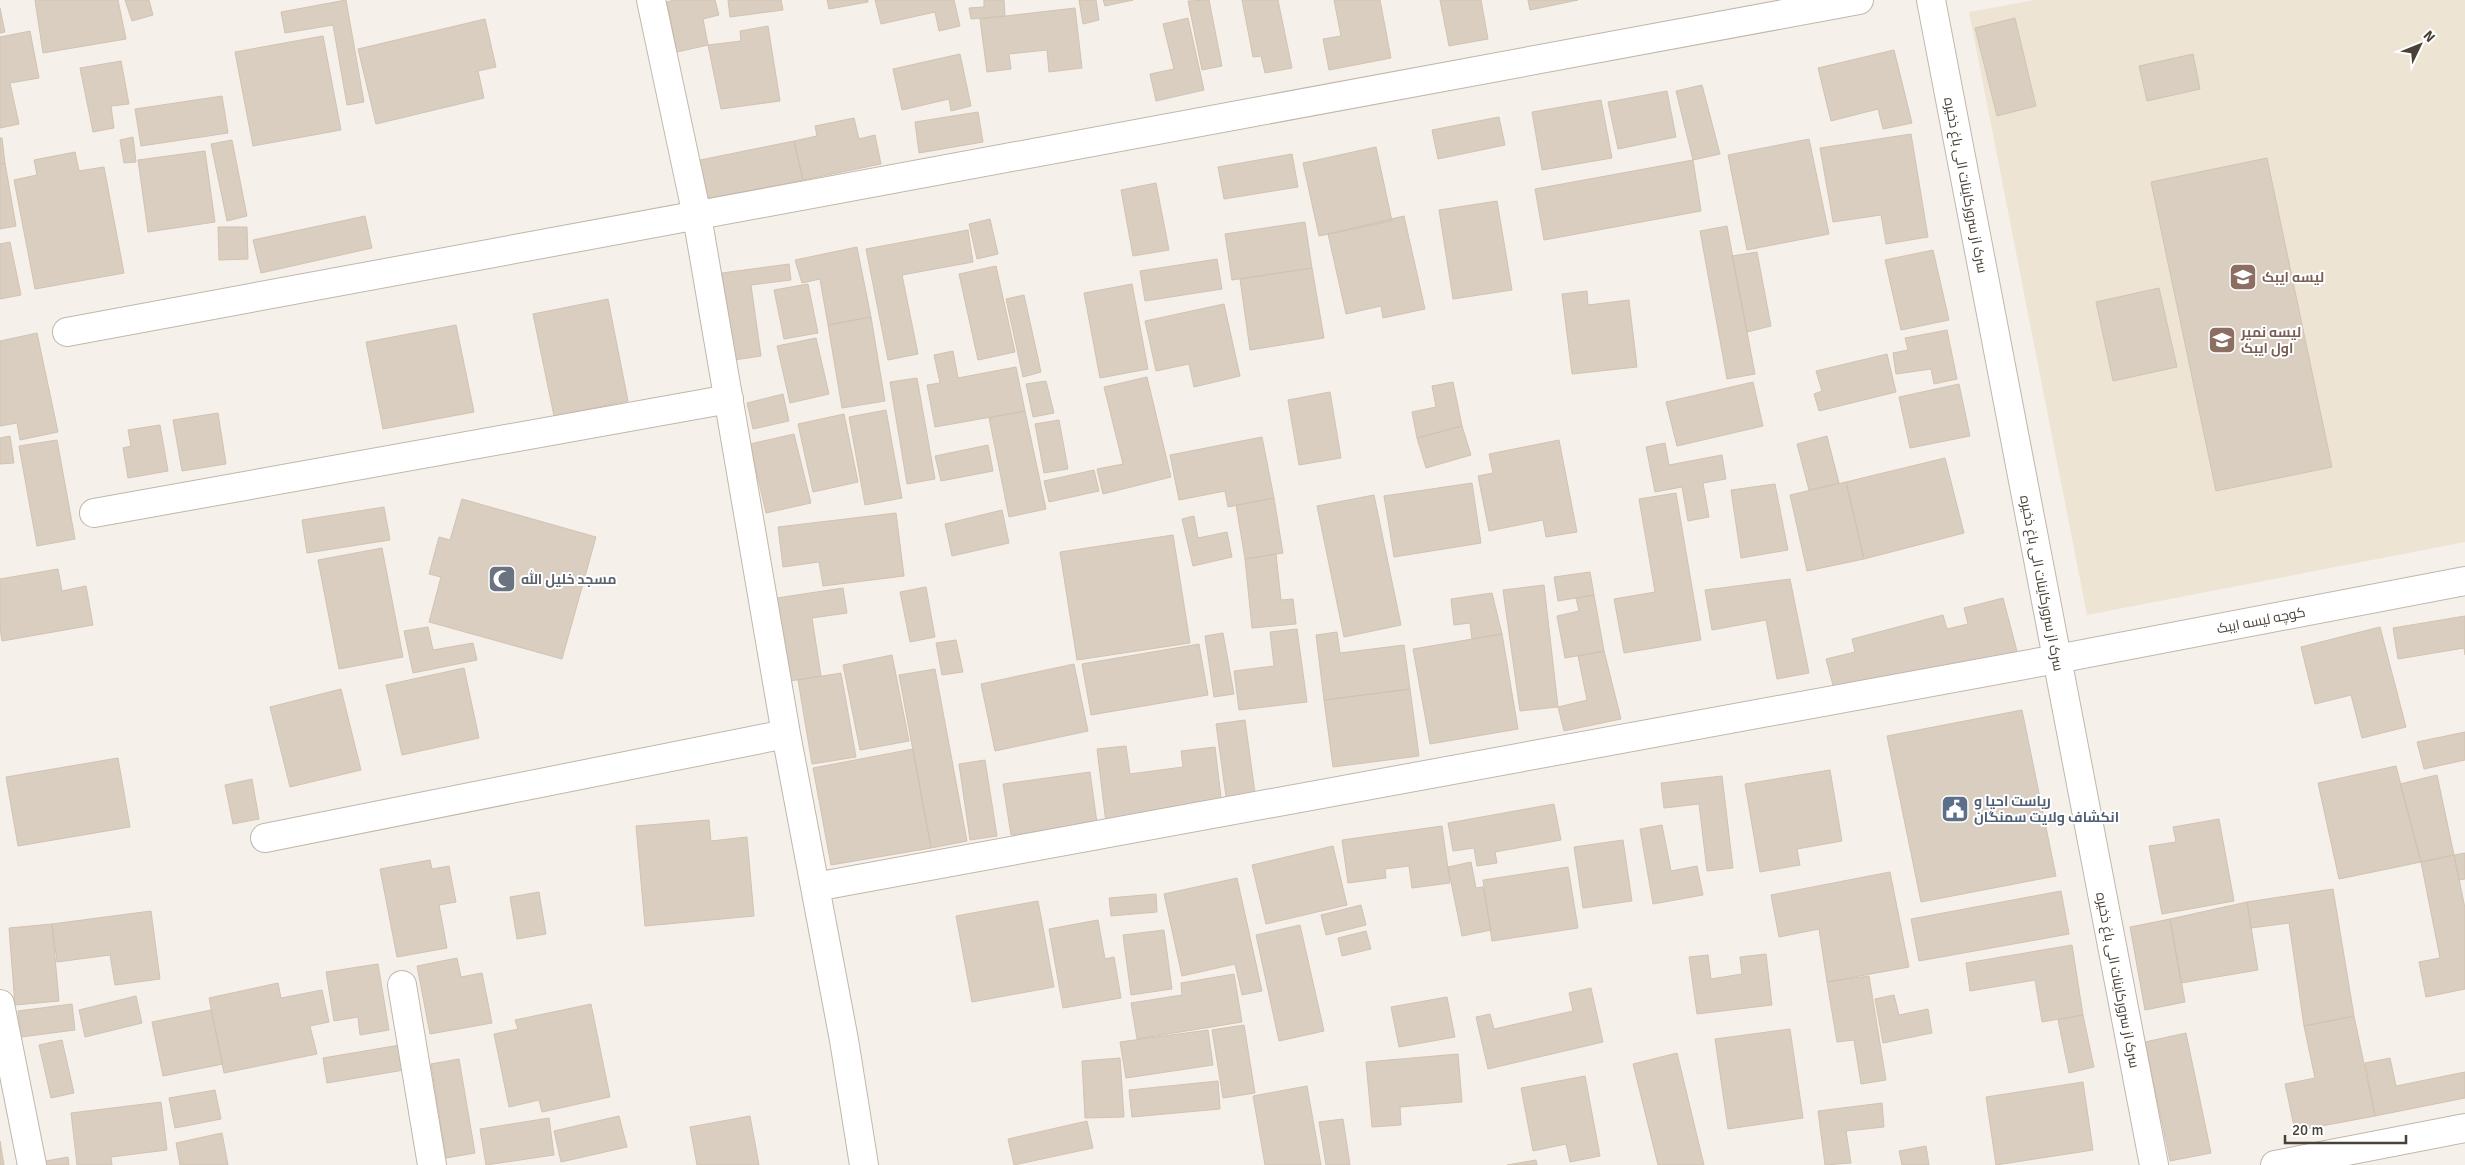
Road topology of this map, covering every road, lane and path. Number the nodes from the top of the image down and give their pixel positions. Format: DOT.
graph roads {
  1 [pos="651,0"];
  2 [pos="1859,0"];
  3 [pos="1931,0"];
  4 [pos="697,216"];
  5 [pos="67,332"];
  6 [pos="729,399"];
  7 [pos="94,513"];
  8 [pos="2465,581"];
  9 [pos="2057,660"];
  10 [pos="786,734"];
  11 [pos="265,838"];
  12 [pos="815,887"];
  13 [pos="402,985"];
  14 [pos="0,1004"];
  15 [pos="2465,1128"];
  16 [pos="32,1165"];
  17 [pos="432,1165"];
  18 [pos="864,1165"];
  19 [pos="2154,1165"];
  20 [pos="2275,1165"];
  1 -- 4 [label="street"];
  2 -- 4 [label="street"];
  3 -- 9 [label="street, سرک از سرورکاینات الی باغ ذخیره"];
  4 -- 5 [label="street"];
  4 -- 6 [label="street"];
  6 -- 7 [label="street"];
  6 -- 10 [label="street"];
  8 -- 9 [label="street, کوچه لیسه ایبک"];
  9 -- 12 [label="street, کوچه لیسه ایبک"];
  9 -- 19 [label="street, سرک از سرورکاینات الی باغ ذخیره"];
  10 -- 11 [label="street"];
  10 -- 12 [label="street"];
  12 -- 18 [label="street"];
  13 -- 17 [label="street"];
  14 -- 16 [label="street"];
  15 -- 20 [label="street"];
}
